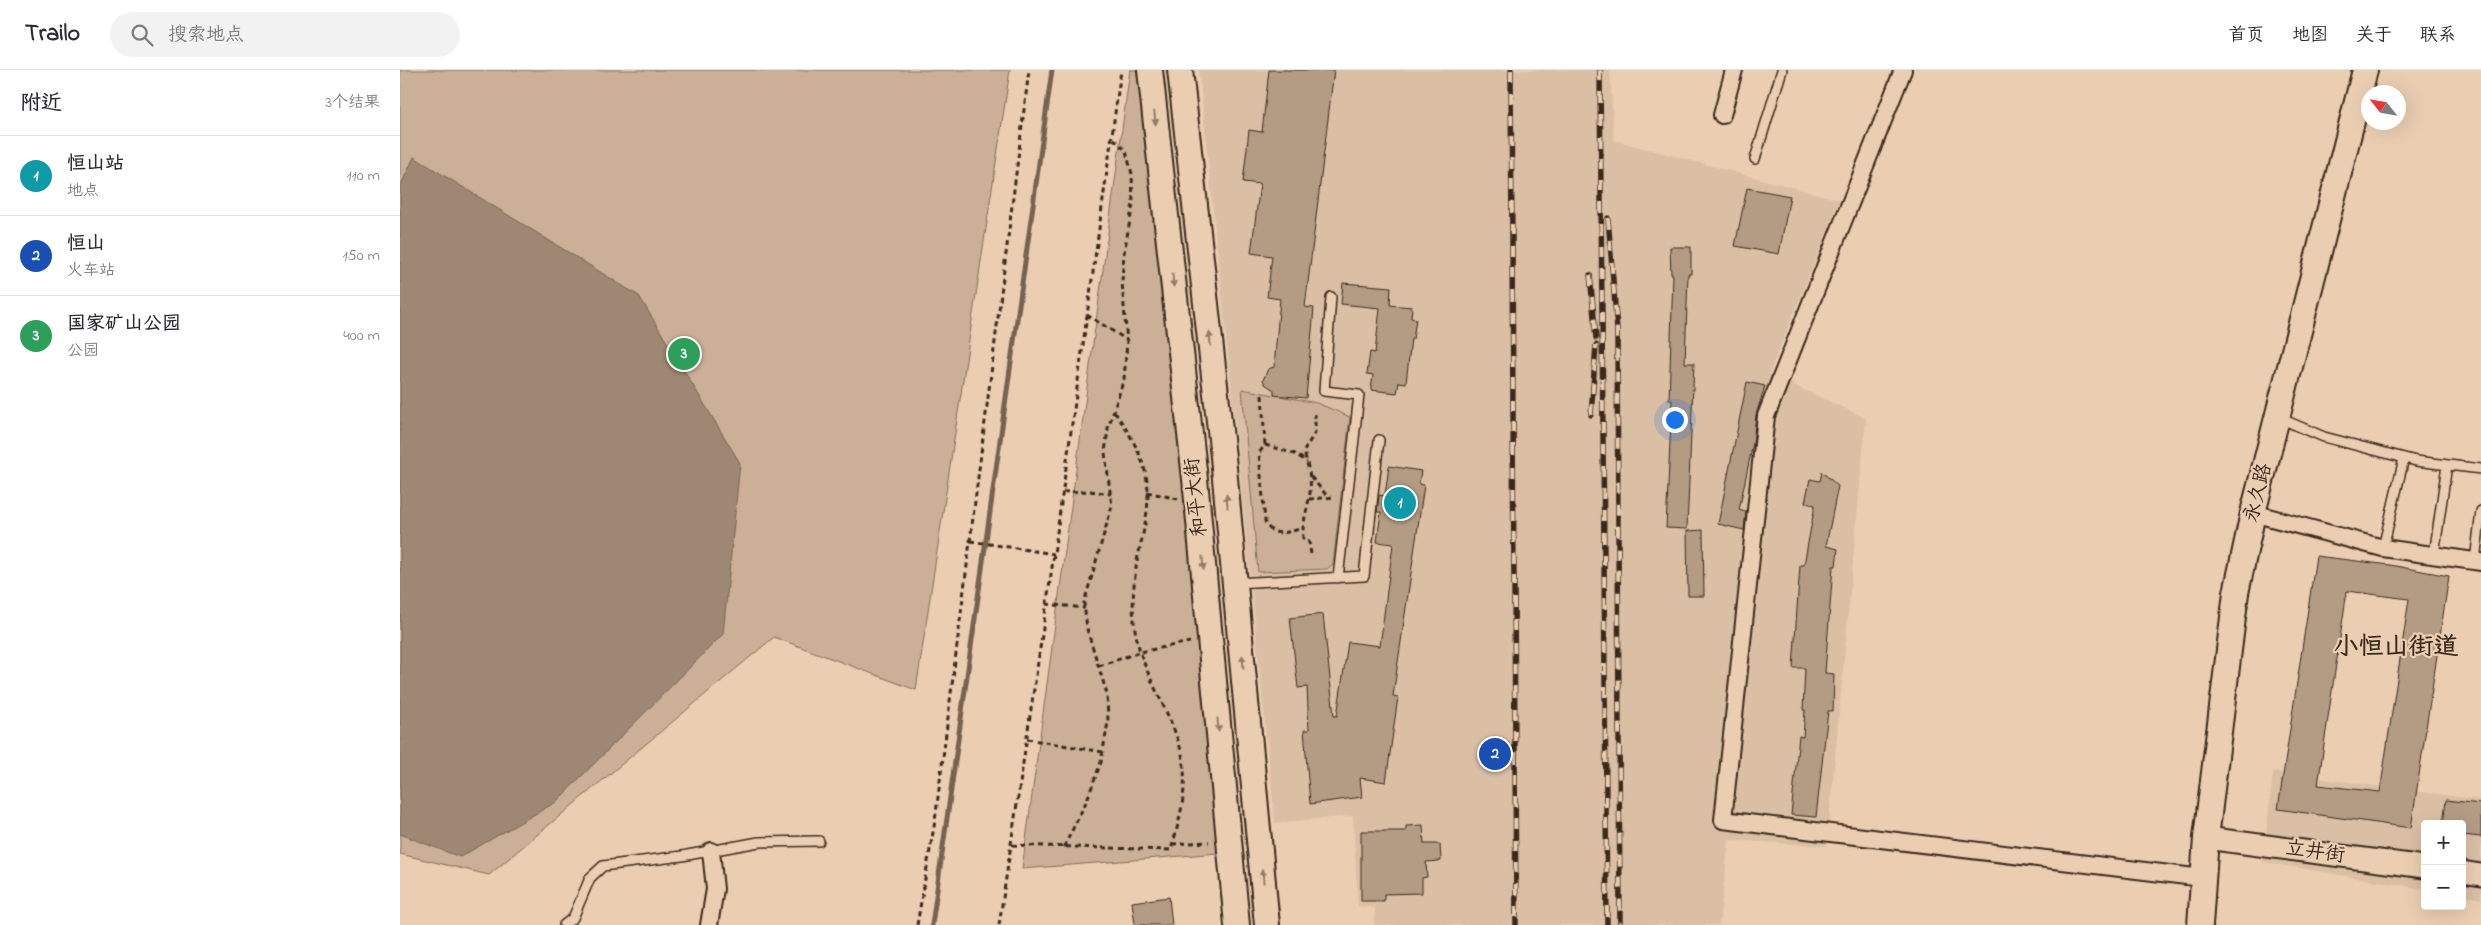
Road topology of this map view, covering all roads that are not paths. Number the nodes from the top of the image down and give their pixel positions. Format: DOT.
graph roads {
  1 [pos="1150,70"];
  2 [pos="1180,70"];
  3 [pos="1734,70"];
  4 [pos="1782,70"];
  5 [pos="1903,70"];
  6 [pos="2365,70"];
  7 [pos="1722,115"];
  8 [pos="1755,160"];
  9 [pos="1331,297"];
  10 [pos="2277,418"];
  11 [pos="1379,440"];
  12 [pos="2404,458"];
  13 [pos="2446,465"];
  14 [pos="2481,469"];
  15 [pos="2481,511"];
  16 [pos="2253,513"];
  17 [pos="2383,548"];
  18 [pos="2434,555"];
  19 [pos="2478,562"];
  20 [pos="1338,578"];
  21 [pos="1235,583"];
  22 [pos="2206,838"];
  23 [pos="819,842"];
  24 [pos="711,852"];
  25 [pos="2421,866"];
  26 [pos="2466,873"];
  27 [pos="2481,875"];
  28 [pos="2203,878"];
  29 [pos="564,925"];
  30 [pos="709,925"];
  31 [pos="1237,925"];
  32 [pos="1267,925"];
  33 [pos="2200,925"];
  1 -- 31 [label="main road, 和平大街, one-way"];
  21 -- 2 [label="main road, 和平大街, one-way"];
  3 -- 7 [label="street"];
  4 -- 8 [label="lane"];
  5 -- 28 [label="street"];
  6 -- 10 [label="main road, 永久路"];
  9 -- 20 [label="lane"];
  10 -- 12 [label="lane"];
  10 -- 16 [label="main road, 永久路"];
  11 -- 20 [label="lane"];
  12 -- 13 [label="lane"];
  12 -- 17 [label="lane"];
  13 -- 14 [label="lane"];
  13 -- 18 [label="lane"];
  15 -- 19 [label="lane"];
  16 -- 17 [label="street"];
  16 -- 22 [label="main road, 永久路"];
  17 -- 18 [label="street"];
  18 -- 19 [label="street"];
  20 -- 21 [label="lane"];
  32 -- 21 [label="main road, 和平大街, one-way"];
  22 -- 25 [label="street, 立井街"];
  22 -- 28 [label="main road, 永久路"];
  23 -- 24 [label="lane"];
  24 -- 29 [label="lane"];
  24 -- 30 [label="street"];
  26 -- 27 [label="street"];
  28 -- 33 [label="main road, 永久路"];
}
